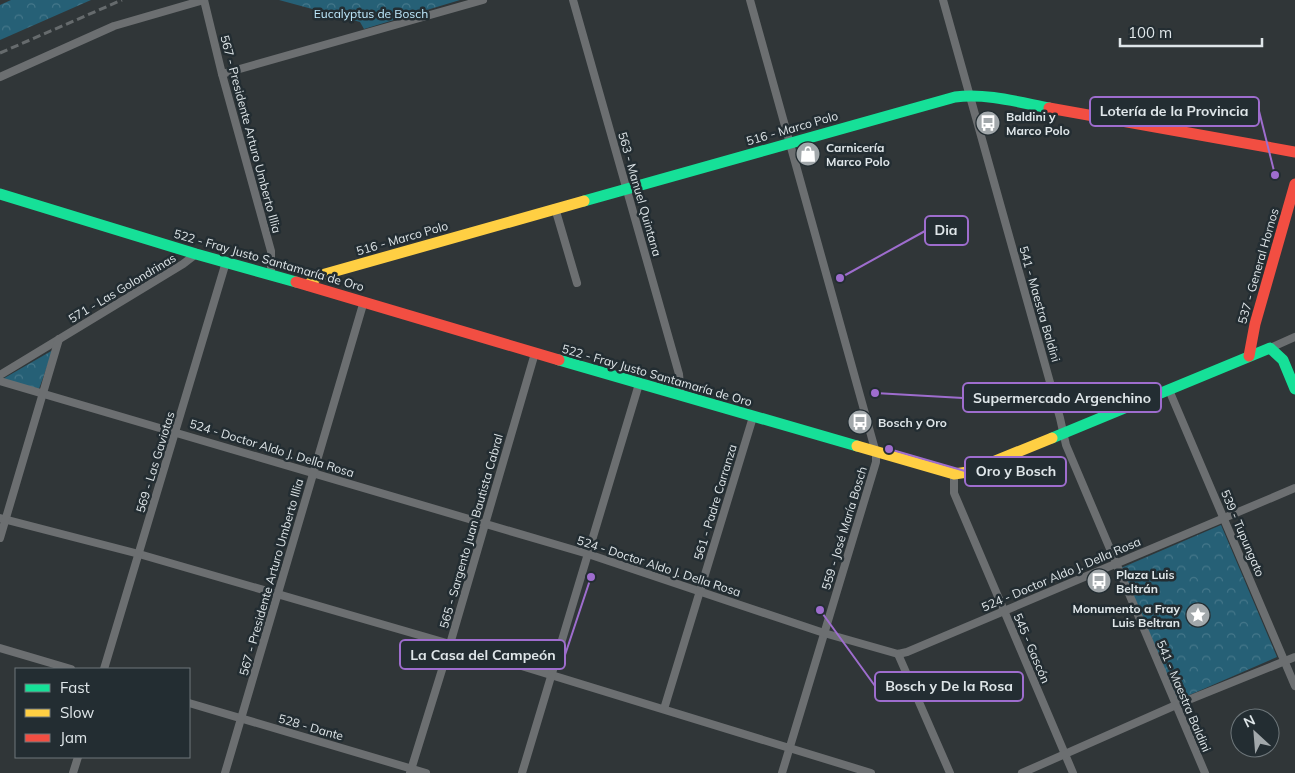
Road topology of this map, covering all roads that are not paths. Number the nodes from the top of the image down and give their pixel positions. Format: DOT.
graph roads {
  1 [pos="204,0"];
  2 [pos="483,0"];
  3 [pos="573,0"];
  4 [pos="750,0"];
  5 [pos="943,0"];
  6 [pos="222,74"];
  7 [pos="0,77"];
  8 [pos="969,95"];
  9 [pos="790,144"];
  10 [pos="1295,152"];
  11 [pos="1295,184"];
  12 [pos="627,188"];
  13 [pos="0,194"];
  14 [pos="555,208"];
  15 [pos="196,254"];
  16 [pos="226,262"];
  17 [pos="271,275"];
  18 [pos="577,283"];
  19 [pos="308,285"];
  20 [pos="364,301"];
  21 [pos="1295,336"];
  22 [pos="59,339"];
  23 [pos="1270,348"];
  24 [pos="535,353"];
  25 [pos="1249,356"];
  26 [pos="0,375"];
  27 [pos="0,381"];
  28 [pos="639,384"];
  29 [pos="1295,389"];
  30 [pos="1169,390"];
  31 [pos="43,394"];
  32 [pos="681,396"];
  33 [pos="753,417"];
  34 [pos="176,432"];
  35 [pos="1063,434"];
  36 [pos="876,452"];
  37 [pos="313,473"];
  38 [pos="954,474"];
  39 [pos="1295,488"];
  40 [pos="1225,518"];
  41 [pos="3,519"];
  42 [pos="485,523"];
  43 [pos="0,538"];
  44 [pos="139,554"];
  45 [pos="588,554"];
  46 [pos="1115,564"];
  47 [pos="700,591"];
  48 [pos="278,594"];
  49 [pos="1004,611"];
  50 [pos="824,633"];
  51 [pos="450,644"];
  52 [pos="0,648"];
  53 [pos="898,654"];
  54 [pos="1295,657"];
  55 [pos="1285,662"];
  56 [pos="68,668"];
  57 [pos="104,668"];
  58 [pos="551,675"];
  59 [pos="1295,686"];
  60 [pos="190,703"];
  61 [pos="1176,705"];
  62 [pos="664,709"];
  63 [pos="241,719"];
  64 [pos="790,748"];
  65 [pos="1065,754"];
  66 [pos="78,758"];
  67 [pos="411,771"];
  68 [pos="73,773"];
  69 [pos="225,773"];
  70 [pos="426,773"];
  71 [pos="522,773"];
  72 [pos="782,773"];
  73 [pos="871,773"];
  74 [pos="950,773"];
  75 [pos="1022,773"];
  76 [pos="1073,773"];
  77 [pos="1205,773"];
  1 -- 6 [label="street, 567 - Presidente Arturo Umberto Illia"];
  1 -- 7 [label="street"];
  2 -- 6 [label="street"];
  3 -- 12 [label="street, 563 - Manuel Quintana"];
  4 -- 9 [label="street, 559 - José María Bosch"];
  5 -- 8 [label="street, 541 - Maestra Baldini"];
  6 -- 17 [label="street, 567 - Presidente Arturo Umberto Illia"];
  8 -- 9 [label="street, 516 - Marco Polo"];
  8 -- 10 [label="street, 516 - Marco Polo"];
  8 -- 35 [label="street, 541 - Maestra Baldini"];
  9 -- 12 [label="street, 516 - Marco Polo"];
  9 -- 36 [label="street, 559 - José María Bosch"];
  11 -- 25 [label="street, 537 - General Hornos"];
  12 -- 14 [label="street, 516 - Marco Polo"];
  12 -- 32 [label="street, 563 - Manuel Quintana"];
  13 -- 15 [label="street, 522 - Fray Justo Santamaría de Oro"];
  14 -- 18 [label="street"];
  14 -- 19 [label="street, 516 - Marco Polo"];
  15 -- 16 [label="street, 522 - Fray Justo Santamaría de Oro"];
  15 -- 22 [label="street, 571 - Las Golondrinas"];
  16 -- 17 [label="street, 522 - Fray Justo Santamaría de Oro"];
  16 -- 34 [label="street, 569 - Las Gaviotas"];
  17 -- 19 [label="street, 522 - Fray Justo Santamaría de Oro"];
  19 -- 20 [label="street, 522 - Fray Justo Santamaría de Oro"];
  20 -- 24 [label="street, 522 - Fray Justo Santamaría de Oro"];
  20 -- 37 [label="street, 567 - Presidente Arturo Umberto Illia"];
  21 -- 23 [label="street, 522 - Fray Justo Santamaría de Oro"];
  22 -- 26 [label="street, 571 - Las Golondrinas"];
  22 -- 31 [label="street"];
  23 -- 25 [label="street, 522 - Fray Justo Santamaría de Oro"];
  23 -- 29 [label="street"];
  24 -- 28 [label="street, 522 - Fray Justo Santamaría de Oro"];
  24 -- 42 [label="street, 565 - Sargento Juan Bautista Cabral"];
  25 -- 30 [label="street, 522 - Fray Justo Santamaría de Oro"];
  27 -- 31 [label="street, 524 - Doctor Aldo J. Della Rosa"];
  28 -- 32 [label="street, 522 - Fray Justo Santamaría de Oro"];
  28 -- 45 [label="street"];
  30 -- 35 [label="street, 522 - Fray Justo Santamaría de Oro"];
  30 -- 40 [label="street, 539 - Tupungato"];
  31 -- 34 [label="street, 524 - Doctor Aldo J. Della Rosa"];
  31 -- 41 [label="street"];
  32 -- 33 [label="street, 522 - Fray Justo Santamaría de Oro"];
  33 -- 36 [label="street, 522 - Fray Justo Santamaría de Oro"];
  33 -- 47 [label="street, 561 - Padre Carranza"];
  34 -- 37 [label="street, 524 - Doctor Aldo J. Della Rosa"];
  34 -- 44 [label="street, 569 - Las Gaviotas"];
  35 -- 38 [label="street, 522 - Fray Justo Santamaría de Oro"];
  35 -- 46 [label="street, 541 - Maestra Baldini"];
  36 -- 38 [label="street, 522 - Fray Justo Santamaría de Oro"];
  36 -- 50 [label="street, 559 - José María Bosch"];
  37 -- 42 [label="street, 524 - Doctor Aldo J. Della Rosa"];
  37 -- 48 [label="street, 567 - Presidente Arturo Umberto Illia"];
  38 -- 49 [label="street, 545 - Gascón"];
  39 -- 40 [label="street, 524 - Doctor Aldo J. Della Rosa"];
  40 -- 46 [label="street, 524 - Doctor Aldo J. Della Rosa"];
  40 -- 55 [label="street, 539 - Tupungato"];
  41 -- 43 [label="street"];
  41 -- 44 [label="street"];
  42 -- 45 [label="street, 524 - Doctor Aldo J. Della Rosa"];
  42 -- 51 [label="street, 565 - Sargento Juan Bautista Cabral"];
  44 -- 48 [label="street"];
  44 -- 57 [label="street, 569 - Las Gaviotas"];
  45 -- 47 [label="street, 524 - Doctor Aldo J. Della Rosa"];
  45 -- 58 [label="street"];
  46 -- 49 [label="street, 524 - Doctor Aldo J. Della Rosa"];
  46 -- 61 [label="street, 541 - Maestra Baldini"];
  47 -- 50 [label="street, 524 - Doctor Aldo J. Della Rosa"];
  47 -- 62 [label="street, 561 - Padre Carranza"];
  48 -- 51 [label="street"];
  48 -- 63 [label="street, 567 - Presidente Arturo Umberto Illia"];
  49 -- 53 [label="street, 524 - Doctor Aldo J. Della Rosa"];
  49 -- 65 [label="street, 545 - Gascón"];
  50 -- 53 [label="street, 524 - Doctor Aldo J. Della Rosa"];
  50 -- 64 [label="street, 559 - José María Bosch"];
  51 -- 58 [label="street"];
  51 -- 67 [label="street, 565 - Sargento Juan Bautista Cabral"];
  52 -- 56 [label="street"];
  53 -- 74 [label="street"];
  54 -- 55 [label="street"];
  55 -- 59 [label="street, 539 - Tupungato"];
  55 -- 61 [label="street"];
  58 -- 62 [label="street"];
  58 -- 71 [label="street"];
  60 -- 63 [label="street, 528 - Dante"];
  61 -- 65 [label="street"];
  61 -- 77 [label="street, 541 - Maestra Baldini"];
  62 -- 64 [label="street"];
  63 -- 67 [label="street, 528 - Dante"];
  63 -- 69 [label="street, 567 - Presidente Arturo Umberto Illia"];
  64 -- 72 [label="street, 559 - José María Bosch"];
  64 -- 73 [label="street"];
  65 -- 75 [label="street"];
  65 -- 76 [label="street, 545 - Gascón"];
  66 -- 68 [label="street"];
  67 -- 70 [label="street, 528 - Dante"];
}
